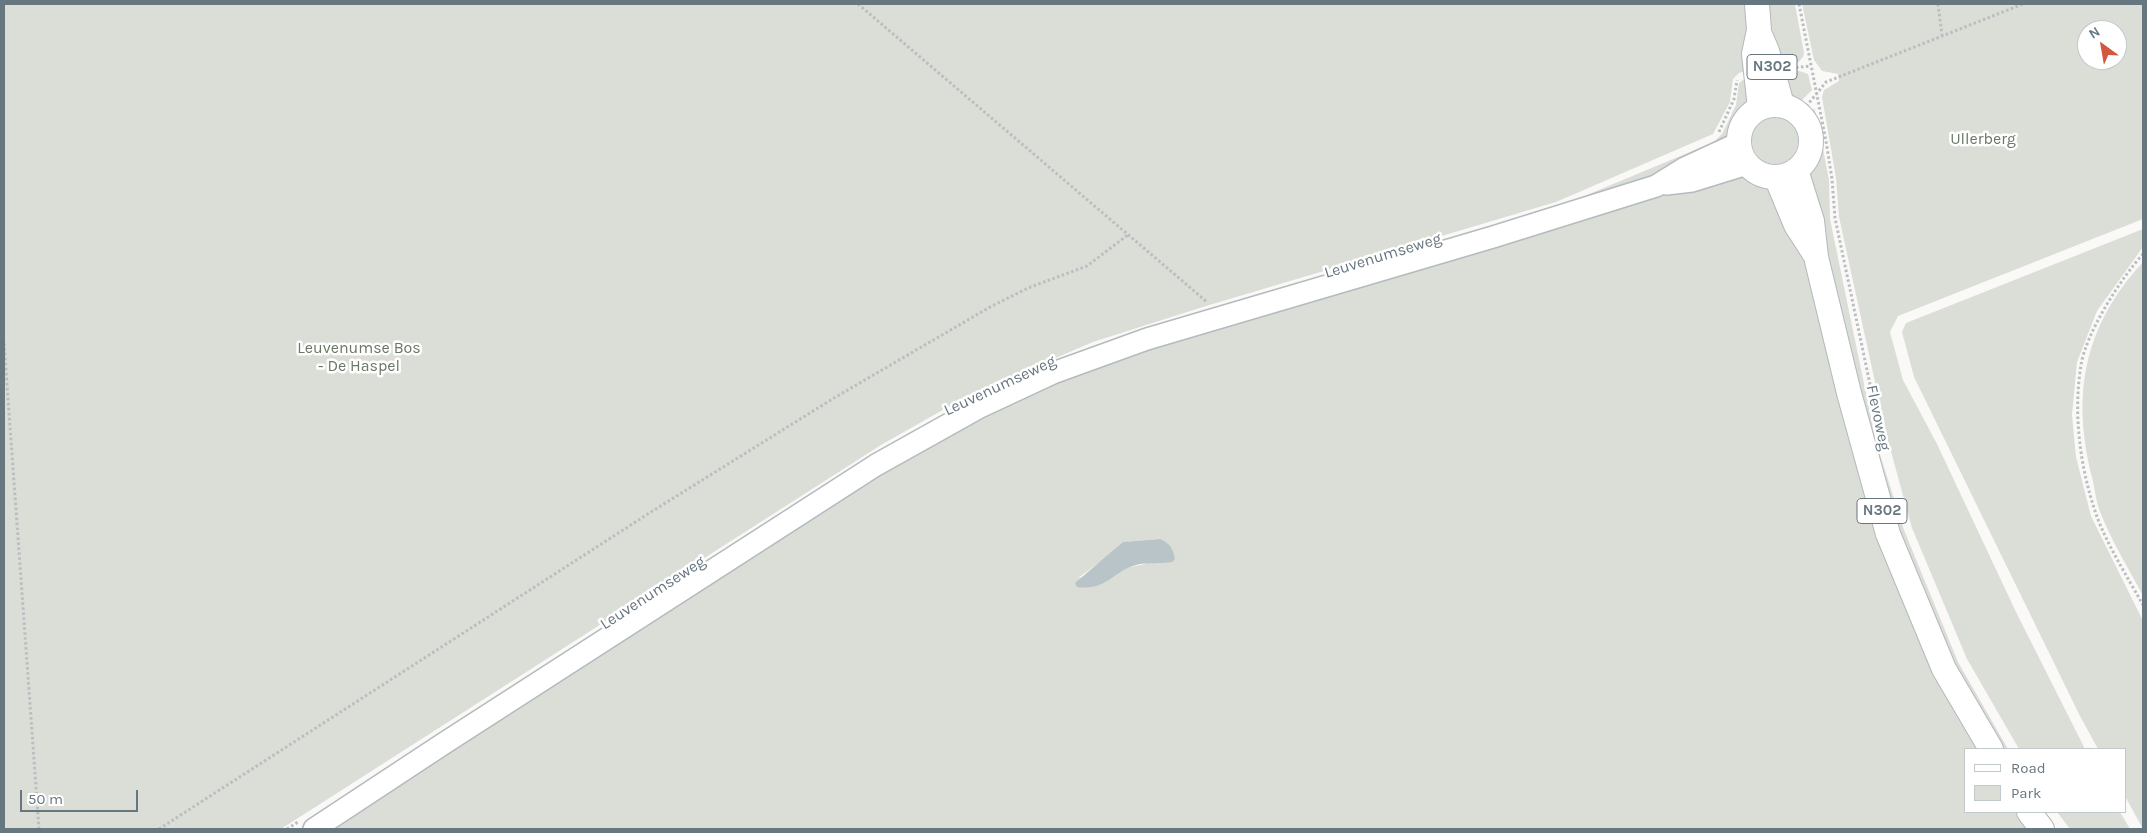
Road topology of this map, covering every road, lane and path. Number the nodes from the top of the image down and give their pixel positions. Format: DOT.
graph roads {
  1 [pos="858,4"];
  2 [pos="1758,4"];
  3 [pos="1799,4"];
  4 [pos="1938,4"];
  5 [pos="2023,4"];
  6 [pos="1942,35"];
  7 [pos="1810,66"];
  8 [pos="1764,72"];
  9 [pos="1817,93"];
  10 [pos="1780,109"];
  11 [pos="1715,137"];
  12 [pos="1743,153"];
  13 [pos="1786,174"];
  14 [pos="1129,234"];
  15 [pos="2143,254"];
  16 [pos="1224,316"];
  17 [pos="4,343"];
  18 [pos="1876,413"];
  19 [pos="2143,605"];
  20 [pos="1990,748"];
  21 [pos="2030,813"];
  22 [pos="309,824"];
  23 [pos="39,829"];
  24 [pos="159,829"];
  25 [pos="286,829"];
  26 [pos="2042,829"];
  1 -- 14 [label="path"];
  2 -- 8 [label="main road, N302"];
  3 -- 7 [label="path"];
  4 -- 6 [label="path"];
  5 -- 6 [label="path"];
  6 -- 9 [label="path"];
  7 -- 8 [label="path"];
  7 -- 9 [label="path, Flevoweg"];
  8 -- 10 [label="main road, N302"];
  8 -- 11 [label="path"];
  9 -- 10 [label="path"];
  9 -- 18 [label="path, Flevoweg"];
  10 -- 12 [label="main road"];
  10 -- 13 [label="main road, N302"];
  12 -- 13 [label="main road"];
  12 -- 16 [label="main road, Leuvenumseweg"];
  13 -- 20 [label="main road, Flevoweg / N302"];
  14 -- 16 [label="path"];
  14 -- 24 [label="path"];
  15 -- 19 [label="path"];
  16 -- 22 [label="main road, Leuvenumseweg"];
  17 -- 23 [label="path"];
  21 -- 26 [label="main road"];
  22 -- 25 [label="path"];
}
